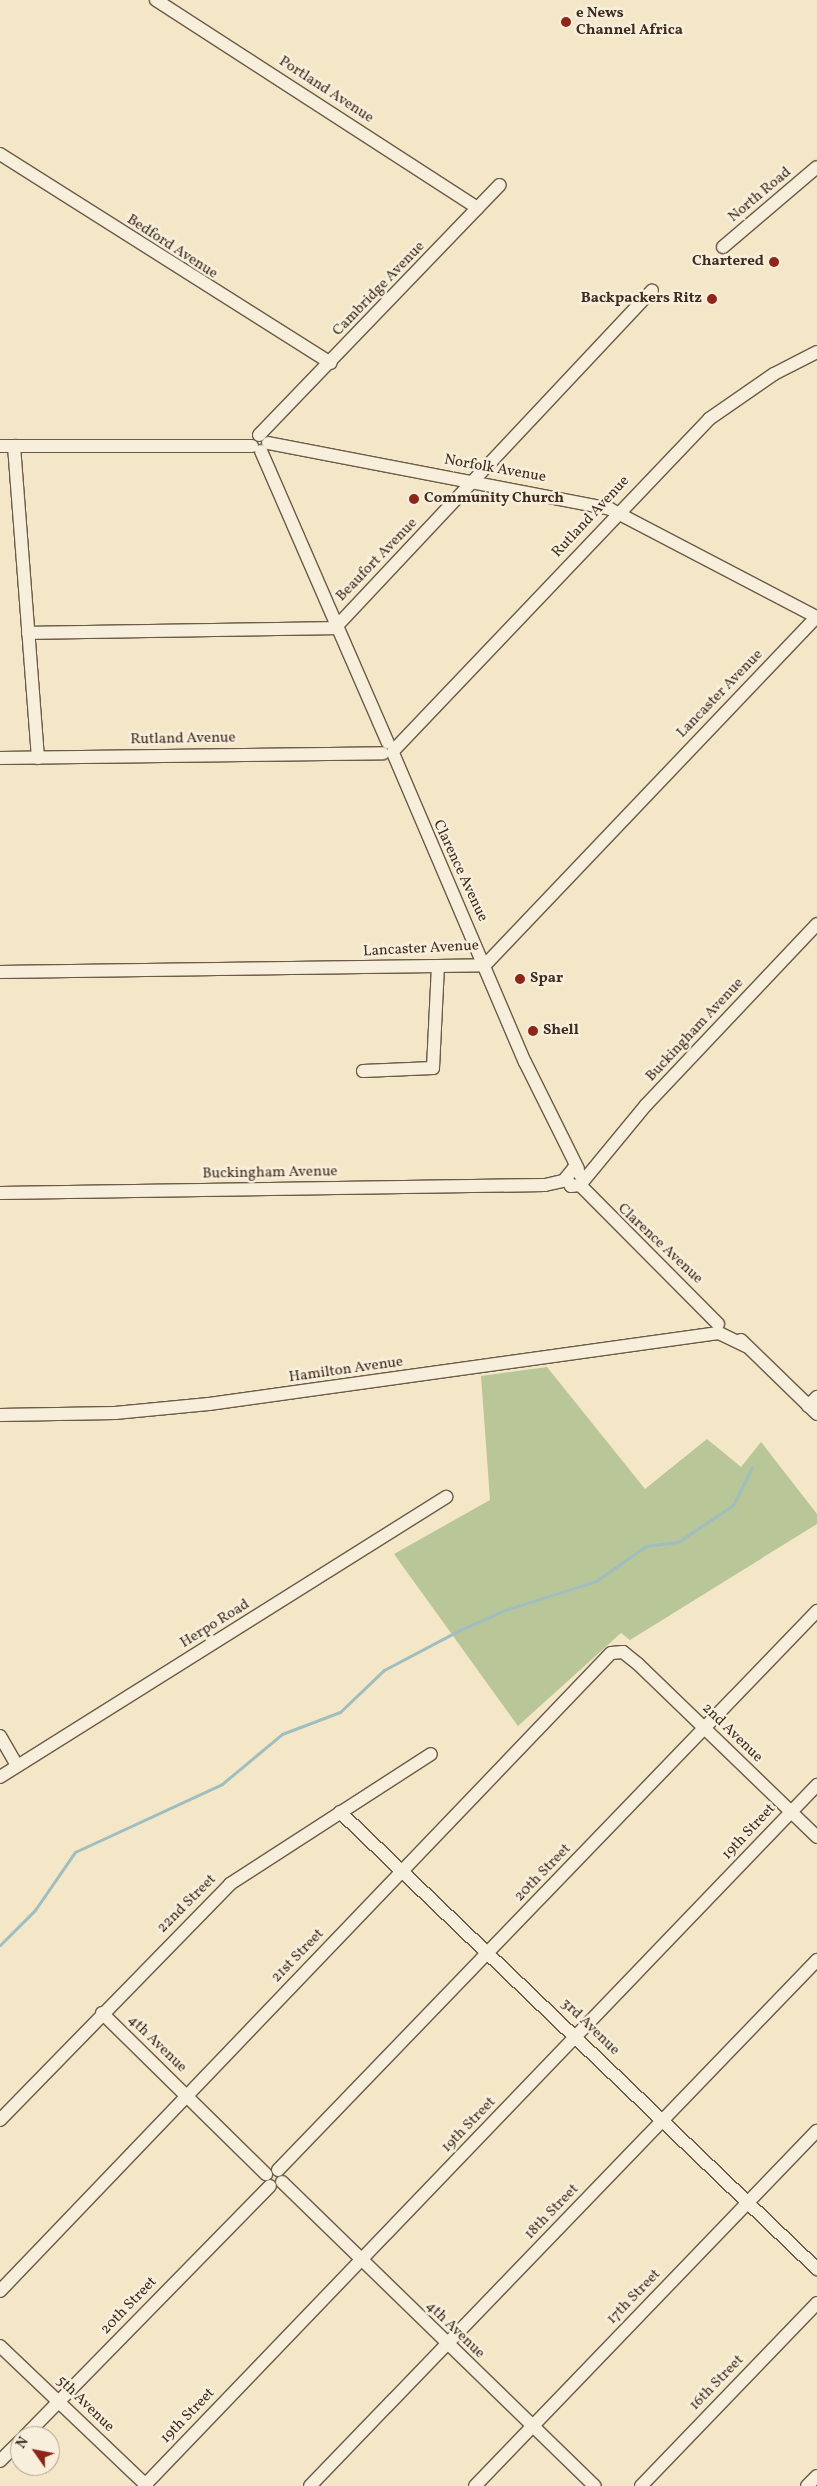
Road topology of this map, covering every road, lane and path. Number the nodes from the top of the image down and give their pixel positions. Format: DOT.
graph roads {
  1 [pos="156,0"];
  2 [pos="0,154"];
  3 [pos="817,167"];
  4 [pos="500,185"];
  5 [pos="478,208"];
  6 [pos="723,247"];
  7 [pos="652,290"];
  8 [pos="817,352"];
  9 [pos="330,363"];
  10 [pos="260,444"];
  11 [pos="0,446"];
  12 [pos="14,446"];
  13 [pos="474,482"];
  14 [pos="618,511"];
  15 [pos="817,617"];
  16 [pos="335,628"];
  17 [pos="28,633"];
  18 [pos="388,749"];
  19 [pos="0,758"];
  20 [pos="38,758"];
  21 [pos="817,924"];
  22 [pos="484,965"];
  23 [pos="438,967"];
  24 [pos="0,972"];
  25 [pos="363,1071"];
  26 [pos="574,1177"];
  27 [pos="0,1193"];
  28 [pos="722,1328"];
  29 [pos="814,1406"];
  30 [pos="0,1415"];
  31 [pos="446,1497"];
  32 [pos="817,1611"];
  33 [pos="623,1652"];
  34 [pos="704,1728"];
  35 [pos="0,1736"];
  36 [pos="431,1754"];
  37 [pos="17,1766"];
  38 [pos="0,1777"];
  39 [pos="817,1785"];
  40 [pos="340,1812"];
  41 [pos="790,1812"];
  42 [pos="817,1838"];
  43 [pos="403,1871"];
  44 [pos="490,1953"];
  45 [pos="817,1960"];
  46 [pos="102,2013"];
  47 [pos="576,2037"];
  48 [pos="188,2096"];
  49 [pos="0,2120"];
  50 [pos="663,2120"];
  51 [pos="817,2131"];
  52 [pos="274,2178"];
  53 [pos="748,2202"];
  54 [pos="361,2260"];
  55 [pos="816,2267"];
  56 [pos="0,2291"];
  57 [pos="817,2303"];
  58 [pos="446,2344"];
  59 [pos="0,2346"];
  60 [pos="60,2402"];
  61 [pos="35,2426"];
  62 [pos="532,2427"];
  63 [pos="10,2451"];
  64 [pos="0,2461"];
  65 [pos="817,2476"];
  66 [pos="145,2485"];
  67 [pos="310,2486"];
  68 [pos="475,2486"];
  69 [pos="595,2486"];
  70 [pos="641,2486"];
  71 [pos="807,2486"];
  1 -- 5 [label="street, Portland Avenue"];
  2 -- 9 [label="street, Bedford Avenue"];
  3 -- 6 [label="street, North Road"];
  4 -- 5 [label="street, Cambridge Avenue"];
  5 -- 9 [label="street, Cambridge Avenue"];
  7 -- 13 [label="street, Beaufort Avenue"];
  8 -- 14 [label="street, Rutland Avenue"];
  9 -- 10 [label="street, Cambridge Avenue"];
  10 -- 12 [label="street"];
  10 -- 13 [label="street, Norfolk Avenue"];
  10 -- 16 [label="street, Clarence Avenue"];
  11 -- 12 [label="street"];
  12 -- 17 [label="street"];
  13 -- 14 [label="street, Norfolk Avenue"];
  13 -- 16 [label="street, Beaufort Avenue"];
  14 -- 15 [label="street, Norfolk Avenue"];
  14 -- 18 [label="street, Rutland Avenue"];
  15 -- 22 [label="street, Lancaster Avenue"];
  16 -- 17 [label="street"];
  16 -- 18 [label="street, Clarence Avenue"];
  17 -- 20 [label="street"];
  18 -- 20 [label="street, Rutland Avenue"];
  18 -- 22 [label="street, Clarence Avenue"];
  19 -- 20 [label="street, Rutland Avenue"];
  21 -- 26 [label="street, Buckingham Avenue"];
  22 -- 23 [label="street, Lancaster Avenue"];
  22 -- 26 [label="street, Clarence Avenue"];
  23 -- 24 [label="street, Lancaster Avenue"];
  23 -- 25 [label="street"];
  26 -- 27 [label="street, Buckingham Avenue"];
  26 -- 28 [label="street, Clarence Avenue"];
  28 -- 29 [label="street, Clarence Avenue"];
  28 -- 30 [label="street, Hamilton Avenue"];
  31 -- 37 [label="street, Herpo Road"];
  32 -- 34 [label="street, 20th Street"];
  33 -- 34 [label="street, 2nd Avenue"];
  33 -- 43 [label="street, 21st Street"];
  34 -- 41 [label="street, 2nd Avenue"];
  34 -- 44 [label="street, 20th Street"];
  35 -- 37 [label="street"];
  36 -- 40 [label="street, 22nd Street"];
  37 -- 38 [label="street, Herpo Road"];
  39 -- 41 [label="street, 19th Street"];
  40 -- 43 [label="street, 3rd Avenue"];
  40 -- 46 [label="street, 22nd Street"];
  41 -- 42 [label="street, 2nd Avenue"];
  41 -- 47 [label="street, 19th Street"];
  43 -- 44 [label="street, 3rd Avenue"];
  43 -- 48 [label="street, 21st Street"];
  44 -- 47 [label="street, 3rd Avenue"];
  44 -- 52 [label="street, 20th Street"];
  45 -- 50 [label="street, 18th Street"];
  46 -- 48 [label="street, 4th Avenue"];
  46 -- 49 [label="street, 22nd Street"];
  47 -- 50 [label="street, 3rd Avenue"];
  47 -- 54 [label="street, 19th Street"];
  48 -- 52 [label="street, 4th Avenue"];
  48 -- 56 [label="street, 21st Street"];
  50 -- 53 [label="street, 3rd Avenue"];
  50 -- 58 [label="street, 18th Street"];
  51 -- 53 [label="street, 17th Street"];
  52 -- 54 [label="street, 4th Avenue"];
  52 -- 60 [label="street, 20th Street"];
  53 -- 55 [label="street, 3rd Avenue"];
  53 -- 62 [label="street, 17th Street"];
  54 -- 58 [label="street, 4th Avenue"];
  54 -- 66 [label="street, 19th Street"];
  57 -- 70 [label="street, 16th Street"];
  58 -- 62 [label="street, 4th Avenue"];
  58 -- 67 [label="street, 18th Street"];
  59 -- 60 [label="street, 5th Avenue"];
  60 -- 61 [label="street, 20th Street"];
  60 -- 66 [label="street, 5th Avenue"];
  62 -- 68 [label="street, 17th Street"];
  62 -- 69 [label="street, 4th Avenue"];
  63 -- 64 [label="street"];
  65 -- 71 [label="street"];
}
